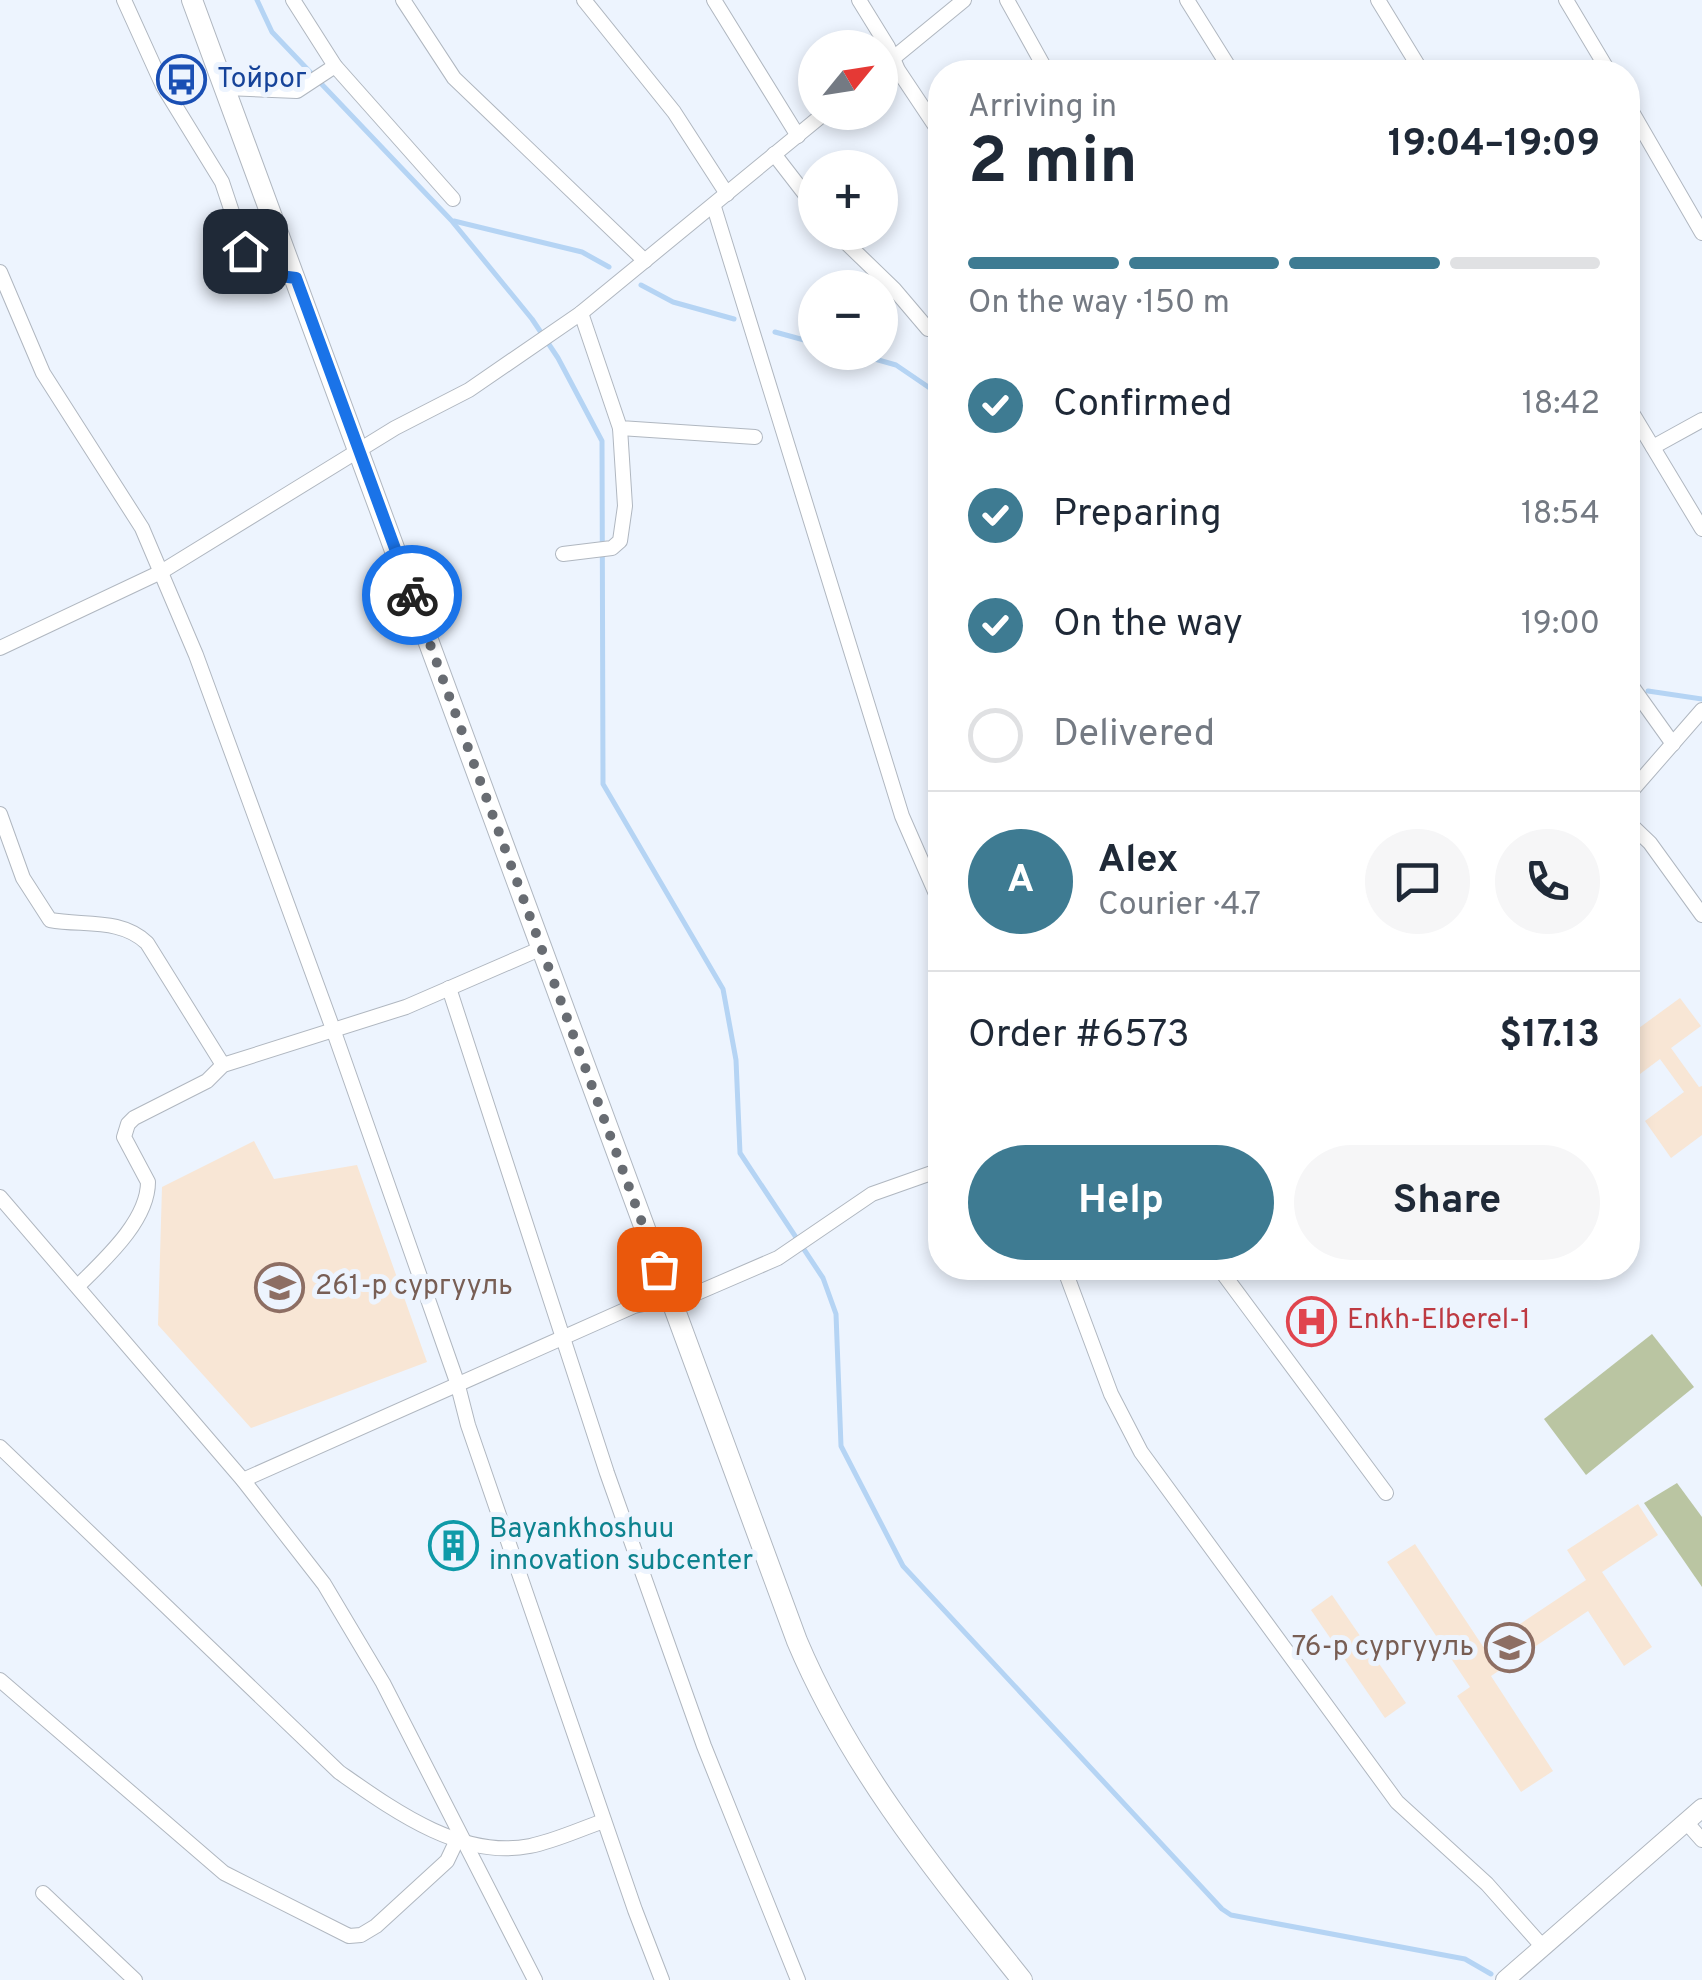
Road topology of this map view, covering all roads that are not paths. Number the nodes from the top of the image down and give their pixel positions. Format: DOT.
graph roads {
  1 [pos="124,0"];
  2 [pos="192,0"];
  3 [pos="293,0"];
  4 [pos="403,0"];
  5 [pos="584,0"];
  6 [pos="714,0"];
  7 [pos="859,0"];
  8 [pos="964,0"];
  9 [pos="1007,0"];
  10 [pos="1187,0"];
  11 [pos="1378,0"];
  12 [pos="1566,0"];
  13 [pos="877,30"];
  14 [pos="898,54"];
  15 [pos="1040,60"];
  16 [pos="1224,60"];
  17 [pos="1415,60"];
  18 [pos="1601,60"];
  19 [pos="336,66"];
  20 [pos="898,70"];
  21 [pos="225,88"];
  22 [pos="928,114"];
  23 [pos="1640,126"];
  24 [pos="805,130"];
  25 [pos="798,136"];
  26 [pos="774,154"];
  27 [pos="798,185"];
  28 [pos="727,194"];
  29 [pos="453,199"];
  30 [pos="714,207"];
  31 [pos="1702,233"];
  32 [pos="853,250"];
  33 [pos="644,261"];
  34 [pos="0,272"];
  35 [pos="296,278"];
  36 [pos="581,314"];
  37 [pos="928,329"];
  38 [pos="1702,420"];
  39 [pos="1640,426"];
  40 [pos="620,428"];
  41 [pos="756,437"];
  42 [pos="1653,447"];
  43 [pos="359,452"];
  44 [pos="1702,528"];
  45 [pos="563,554"];
  46 [pos="161,572"];
  47 [pos="0,648"];
  48 [pos="1640,698"];
  49 [pos="1702,711"];
  50 [pos="1673,744"];
  51 [pos="1640,781"];
  52 [pos="0,814"];
  53 [pos="1640,833"];
  54 [pos="928,876"];
  55 [pos="1702,915"];
  56 [pos="542,948"];
  57 [pos="449,988"];
  58 [pos="334,1029"];
  59 [pos="223,1065"];
  60 [pos="928,1174"];
  61 [pos="0,1197"];
  62 [pos="1068,1280"];
  63 [pos="1234,1280"];
  64 [pos="78,1286"];
  65 [pos="670,1299"];
  66 [pos="563,1338"];
  67 [pos="457,1382"];
  68 [pos="0,1447"];
  69 [pos="243,1480"];
  70 [pos="1386,1494"];
  71 [pos="0,1680"];
  72 [pos="1702,1808"];
  73 [pos="604,1821"];
  74 [pos="1686,1823"];
  75 [pos="1702,1840"];
  76 [pos="462,1842"];
  77 [pos="43,1893"];
  78 [pos="1542,1946"];
  79 [pos="1510,1976"];
  80 [pos="134,1980"];
  81 [pos="535,1980"];
  82 [pos="662,1980"];
  83 [pos="798,1980"];
  84 [pos="1022,1980"];
  1 -- 35 [label="street"];
  2 -- 21 [label="main road"];
  3 -- 19 [label="street"];
  4 -- 33 [label="street"];
  5 -- 28 [label="street"];
  6 -- 25 [label="street"];
  7 -- 13 [label="street"];
  8 -- 14 [label="street"];
  9 -- 15 [label="street"];
  10 -- 16 [label="street"];
  11 -- 17 [label="street"];
  12 -- 18 [label="street"];
  19 -- 21 [label="street"];
  19 -- 29 [label="street"];
  20 -- 22 [label="street"];
  21 -- 35 [label="main road"];
  23 -- 31 [label="street"];
  24 -- 25 [label="street"];
  25 -- 26 [label="street"];
  26 -- 27 [label="street"];
  26 -- 28 [label="street"];
  28 -- 30 [label="street"];
  30 -- 33 [label="street"];
  30 -- 54 [label="street"];
  32 -- 37 [label="street"];
  33 -- 36 [label="street"];
  34 -- 46 [label="street"];
  35 -- 43 [label="main road"];
  36 -- 40 [label="street"];
  36 -- 43 [label="street"];
  38 -- 42 [label="street"];
  39 -- 42 [label="street"];
  40 -- 41 [label="street"];
  40 -- 45 [label="street"];
  42 -- 44 [label="street"];
  43 -- 46 [label="street"];
  43 -- 56 [label="main road"];
  46 -- 47 [label="street"];
  46 -- 58 [label="street"];
  48 -- 50 [label="street"];
  49 -- 50 [label="street"];
  50 -- 51 [label="street"];
  52 -- 59 [label="street"];
  53 -- 55 [label="street"];
  56 -- 57 [label="street"];
  56 -- 65 [label="main road"];
  57 -- 58 [label="street"];
  57 -- 66 [label="street"];
  58 -- 59 [label="street"];
  58 -- 67 [label="street"];
  59 -- 64 [label="street"];
  60 -- 65 [label="street"];
  61 -- 64 [label="street"];
  62 -- 78 [label="street"];
  63 -- 70 [label="street"];
  64 -- 69 [label="street"];
  65 -- 66 [label="street"];
  65 -- 84 [label="main road"];
  66 -- 67 [label="street"];
  66 -- 83 [label="street"];
  67 -- 69 [label="street"];
  67 -- 73 [label="street"];
  68 -- 76 [label="street"];
  69 -- 76 [label="street"];
  71 -- 76 [label="street"];
  72 -- 74 [label="street"];
  73 -- 76 [label="street"];
  73 -- 82 [label="street"];
  74 -- 75 [label="street"];
  74 -- 78 [label="street"];
  76 -- 81 [label="street"];
  77 -- 80 [label="street"];
  78 -- 79 [label="street"];
}
